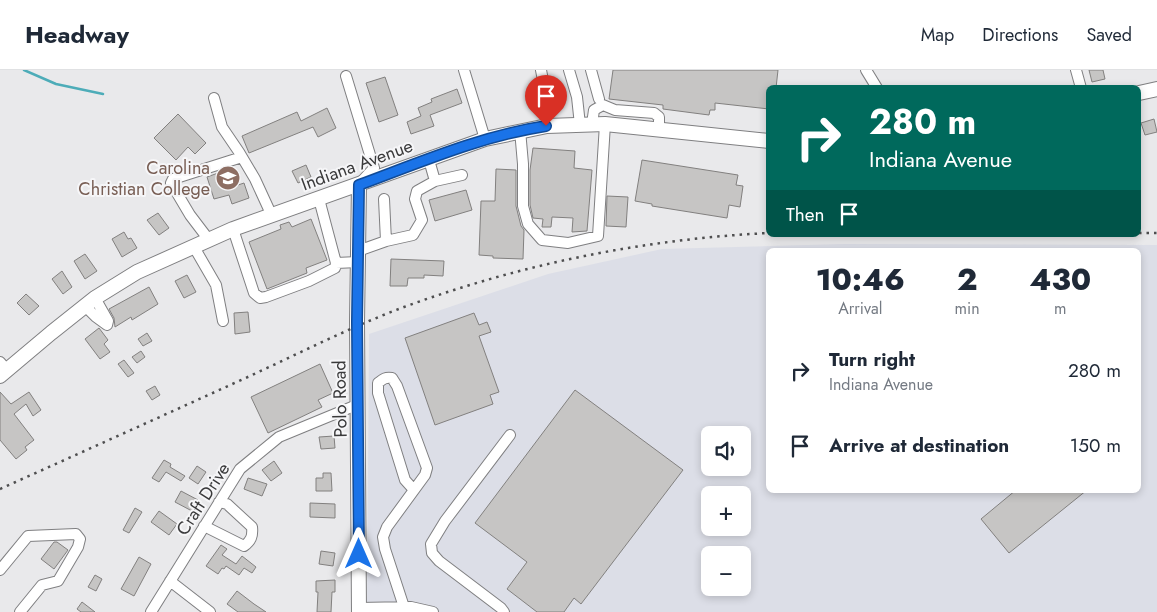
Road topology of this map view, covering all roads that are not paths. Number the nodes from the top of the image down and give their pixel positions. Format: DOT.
graph roads {
  1 [pos="464,70"];
  2 [pos="541,70"];
  3 [pos="569,70"];
  4 [pos="591,70"];
  5 [pos="866,70"];
  6 [pos="1076,70"];
  7 [pos="346,76"];
  8 [pos="875,85"];
  9 [pos="1080,85"];
  10 [pos="1157,89"];
  11 [pos="1141,93"];
  12 [pos="214,98"];
  13 [pos="599,99"];
  14 [pos="549,111"];
  15 [pos="592,124"];
  16 [pos="659,129"];
  17 [pos="520,130"];
  18 [pos="485,139"];
  19 [pos="766,141"];
  20 [pos="242,157"];
  21 [pos="429,160"];
  22 [pos="462,175"];
  23 [pos="435,181"];
  24 [pos="359,185"];
  25 [pos="319,199"];
  26 [pos="384,199"];
  27 [pos="272,216"];
  28 [pos="233,229"];
  29 [pos="209,240"];
  30 [pos="386,241"];
  31 [pos="194,246"];
  32 [pos="358,256"];
  33 [pos="336,263"];
  34 [pos="223,321"];
  35 [pos="2,370"];
  36 [pos="359,404"];
  37 [pos="510,435"];
  38 [pos="414,490"];
  39 [pos="219,502"];
  40 [pos="204,526"];
  41 [pos="0,570"];
  42 [pos="170,581"];
  43 [pos="404,607"];
  44 [pos="359,610"];
  45 [pos="20,612"];
  46 [pos="151,612"];
  47 [pos="210,612"];
  48 [pos="433,612"];
  49 [pos="504,612"];
  1 -- 18 [label="street"];
  2 -- 14 [label="street"];
  3 -- 15 [label="street"];
  4 -- 13 [label="street"];
  5 -- 8 [label="street"];
  6 -- 9 [label="street"];
  7 -- 24 [label="street"];
  10 -- 11 [label="main road"];
  12 -- 20 [label="street"];
  15 -- 16 [label="main road, Indiana Avenue"];
  15 -- 16 [label="street"];
  15 -- 17 [label="main road, Indiana Avenue"];
  15 -- 17 [label="street"];
  16 -- 19 [label="main road, Indiana Avenue"];
  17 -- 18 [label="main road, Indiana Avenue"];
  18 -- 21 [label="main road, Indiana Avenue"];
  20 -- 27 [label="street"];
  20 -- 29 [label="street"];
  21 -- 23 [label="street"];
  21 -- 24 [label="main road, Indiana Avenue"];
  22 -- 23 [label="street"];
  23 -- 30 [label="street"];
  24 -- 25 [label="main road, Indiana Avenue"];
  24 -- 32 [label="main road, Polo Road"];
  25 -- 27 [label="main road, Indiana Avenue"];
  25 -- 33 [label="street"];
  26 -- 30 [label="street"];
  27 -- 28 [label="main road, Indiana Avenue"];
  28 -- 29 [label="main road, Indiana Avenue"];
  28 -- 33 [label="street"];
  29 -- 31 [label="main road, Indiana Avenue"];
  30 -- 32 [label="street"];
  31 -- 34 [label="street"];
  31 -- 35 [label="main road, Indiana Avenue"];
  32 -- 33 [label="street"];
  32 -- 36 [label="main road, Polo Road"];
  36 -- 39 [label="street, Craft Drive"];
  36 -- 44 [label="main road, Polo Road"];
  37 -- 49 [label="street"];
  38 -- 38 [label="street"];
  38 -- 43 [label="street"];
  39 -- 40 [label="street, Craft Drive"];
  39 -- 40 [label="street"];
  40 -- 42 [label="street, Craft Drive"];
  41 -- 45 [label="street"];
  42 -- 46 [label="street, Craft Drive"];
  42 -- 47 [label="street"];
  43 -- 44 [label="street"];
  43 -- 48 [label="street"];
}
